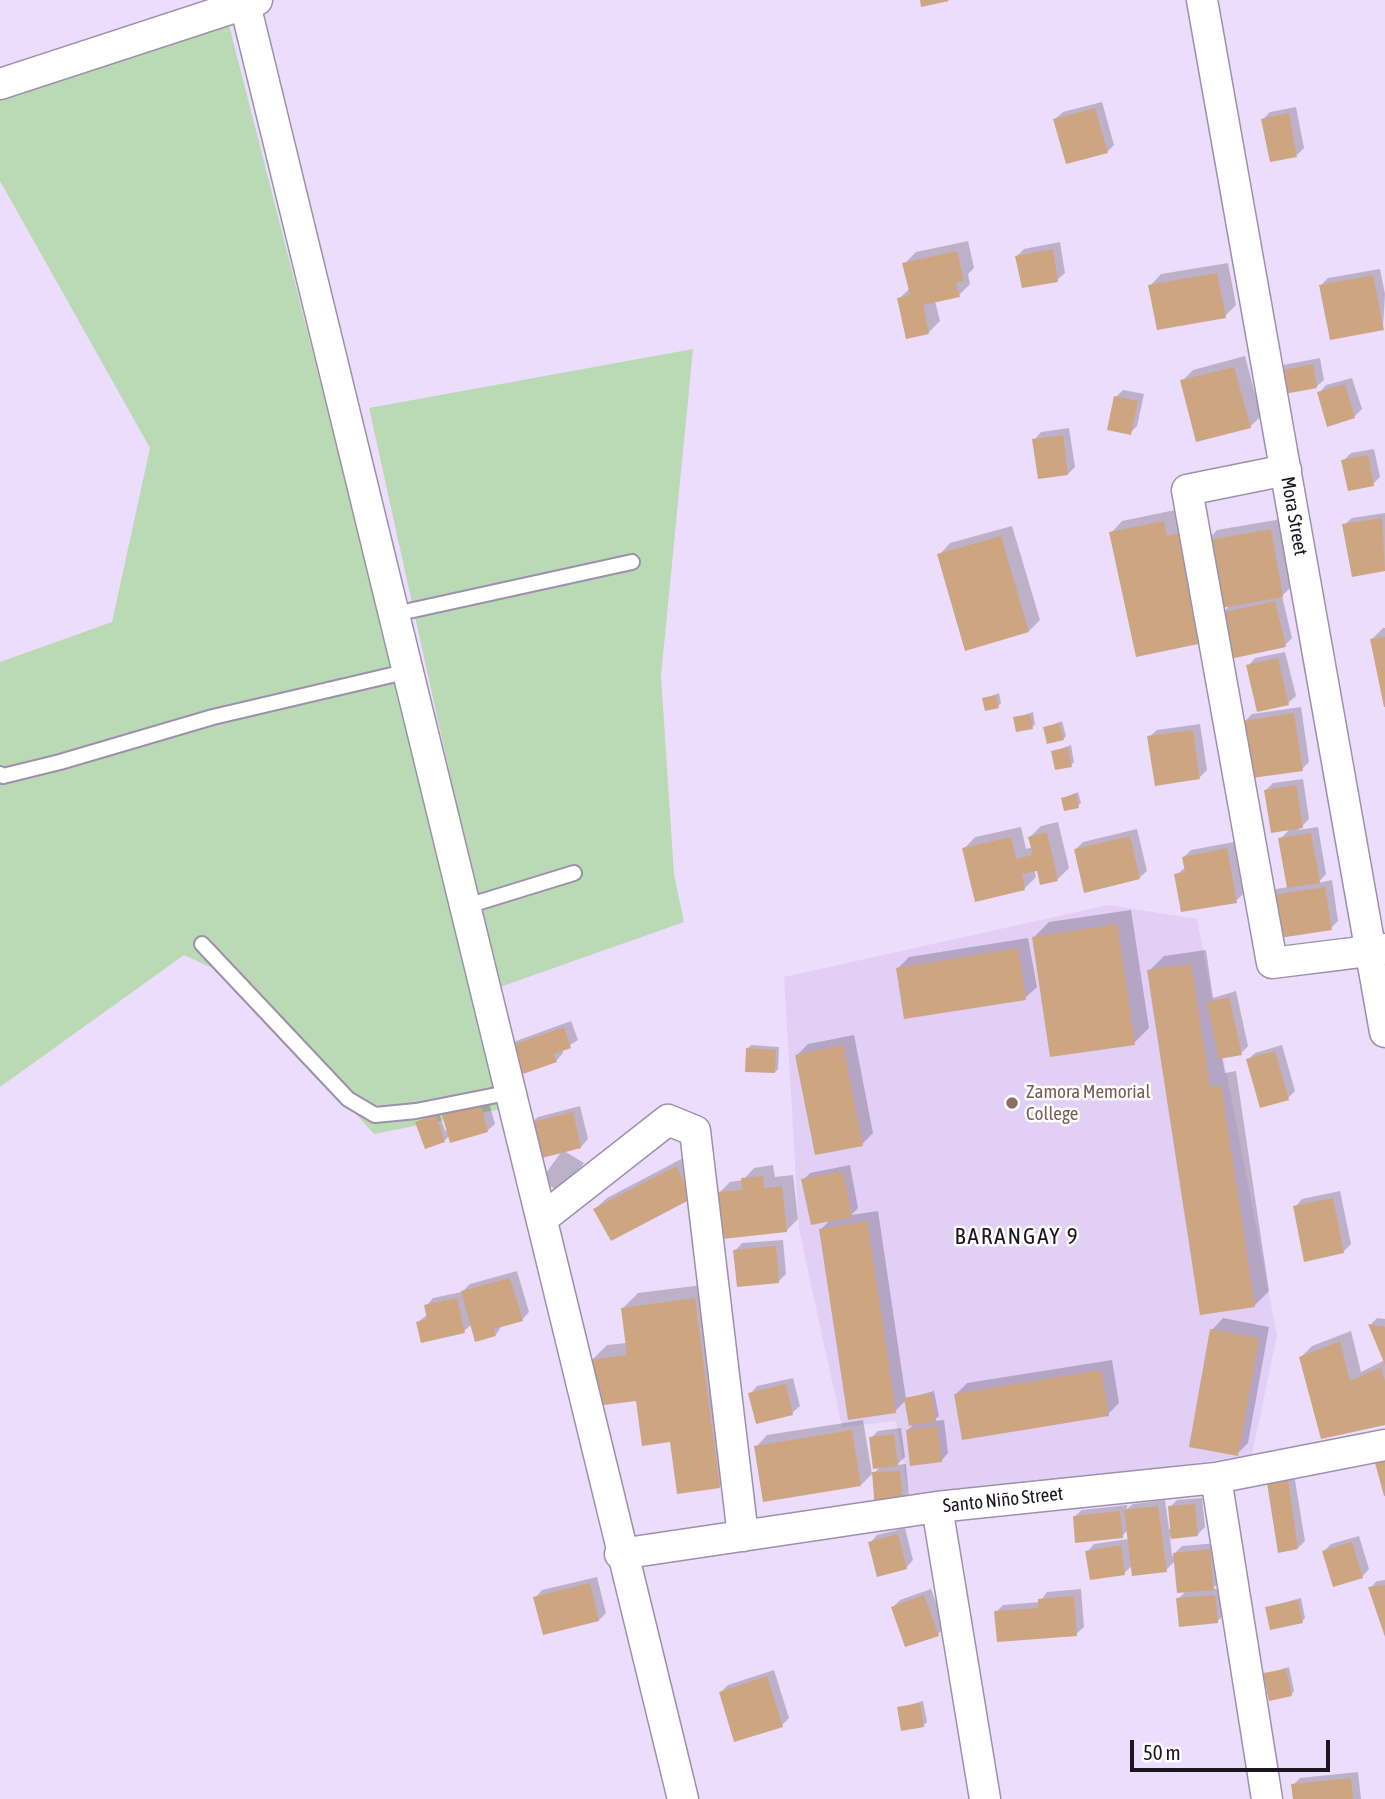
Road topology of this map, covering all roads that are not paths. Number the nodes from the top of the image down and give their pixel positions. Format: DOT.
graph roads {
  1 [pos="1202,0"];
  2 [pos="249,1"];
  3 [pos="0,84"];
  4 [pos="1286,470"];
  5 [pos="632,562"];
  6 [pos="395,614"];
  7 [pos="409,671"];
  8 [pos="0,774"];
  9 [pos="575,873"];
  10 [pos="467,906"];
  11 [pos="202,944"];
  12 [pos="1378,950"];
  13 [pos="1385,1032"];
  14 [pos="512,1092"];
  15 [pos="543,1218"];
  16 [pos="1385,1444"];
  17 [pos="1216,1478"];
  18 [pos="937,1507"];
  19 [pos="743,1536"];
  20 [pos="620,1554"];
  21 [pos="682,1799"];
  22 [pos="985,1799"];
  23 [pos="1267,1799"];
  1 -- 4 [label="street, Mora Street"];
  2 -- 3 [label="street"];
  2 -- 6 [label="street"];
  4 -- 12 [label="street, Mora Street"];
  4 -- 12 [label="street"];
  5 -- 6 [label="lane"];
  6 -- 7 [label="street"];
  7 -- 8 [label="lane"];
  7 -- 10 [label="street"];
  9 -- 10 [label="lane"];
  10 -- 14 [label="street"];
  11 -- 14 [label="lane"];
  12 -- 13 [label="street, Mora Street"];
  14 -- 15 [label="street"];
  15 -- 19 [label="street"];
  15 -- 20 [label="street"];
  16 -- 17 [label="street, Santo Niño Street"];
  17 -- 18 [label="street, Santo Niño Street"];
  17 -- 23 [label="street"];
  18 -- 19 [label="street, Santo Niño Street"];
  18 -- 22 [label="street"];
  19 -- 20 [label="street, Santo Niño Street"];
  20 -- 21 [label="street"];
}
